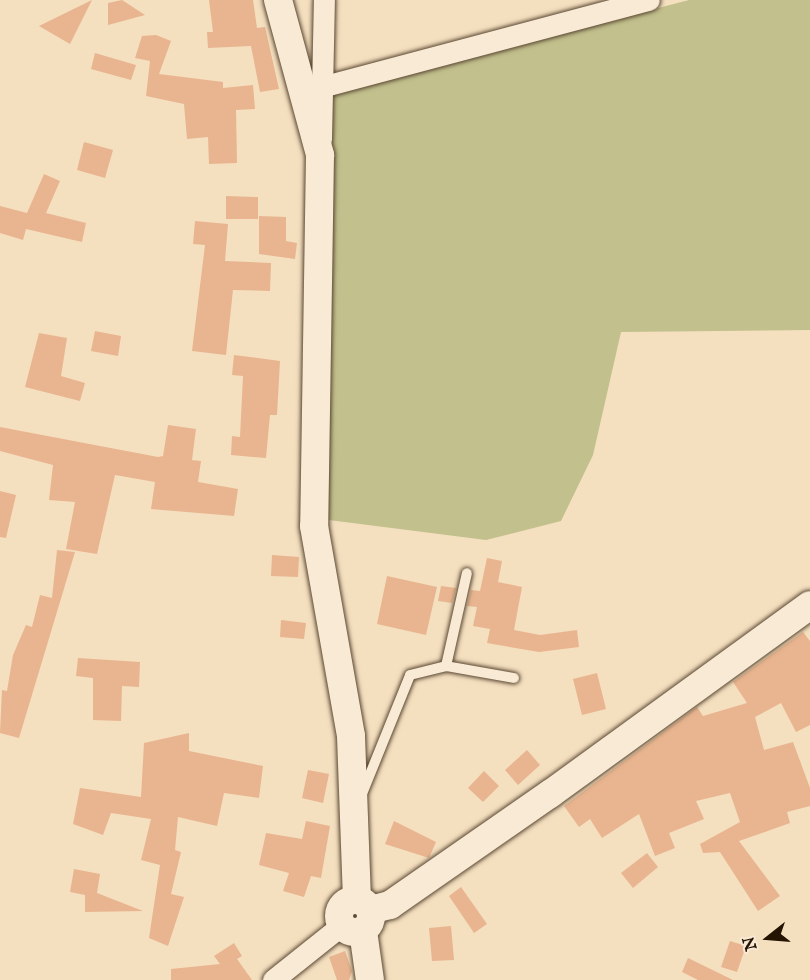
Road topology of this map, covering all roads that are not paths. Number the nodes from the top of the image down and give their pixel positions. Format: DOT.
graph roads {
  1 [pos="278,0"];
  2 [pos="324,0"];
  3 [pos="649,0"];
  4 [pos="325,86"];
  5 [pos="320,155"];
  6 [pos="467,573"];
  7 [pos="810,604"];
  8 [pos="446,666"];
  9 [pos="514,678"];
  10 [pos="355,811"];
  11 [pos="358,917"];
  12 [pos="291,972"];
  13 [pos="273,980"];
  14 [pos="370,980"];
  1 -- 5 [label="street"];
  2 -- 4 [label="street"];
  3 -- 4 [label="street"];
  4 -- 5 [label="street"];
  5 -- 10 [label="street"];
  6 -- 8 [label="lane"];
  7 -- 11 [label="street"];
  8 -- 9 [label="lane"];
  8 -- 10 [label="lane"];
  10 -- 11 [label="street"];
  11 -- 12 [label="street"];
  11 -- 14 [label="street"];
  12 -- 13 [label="street"];
}
